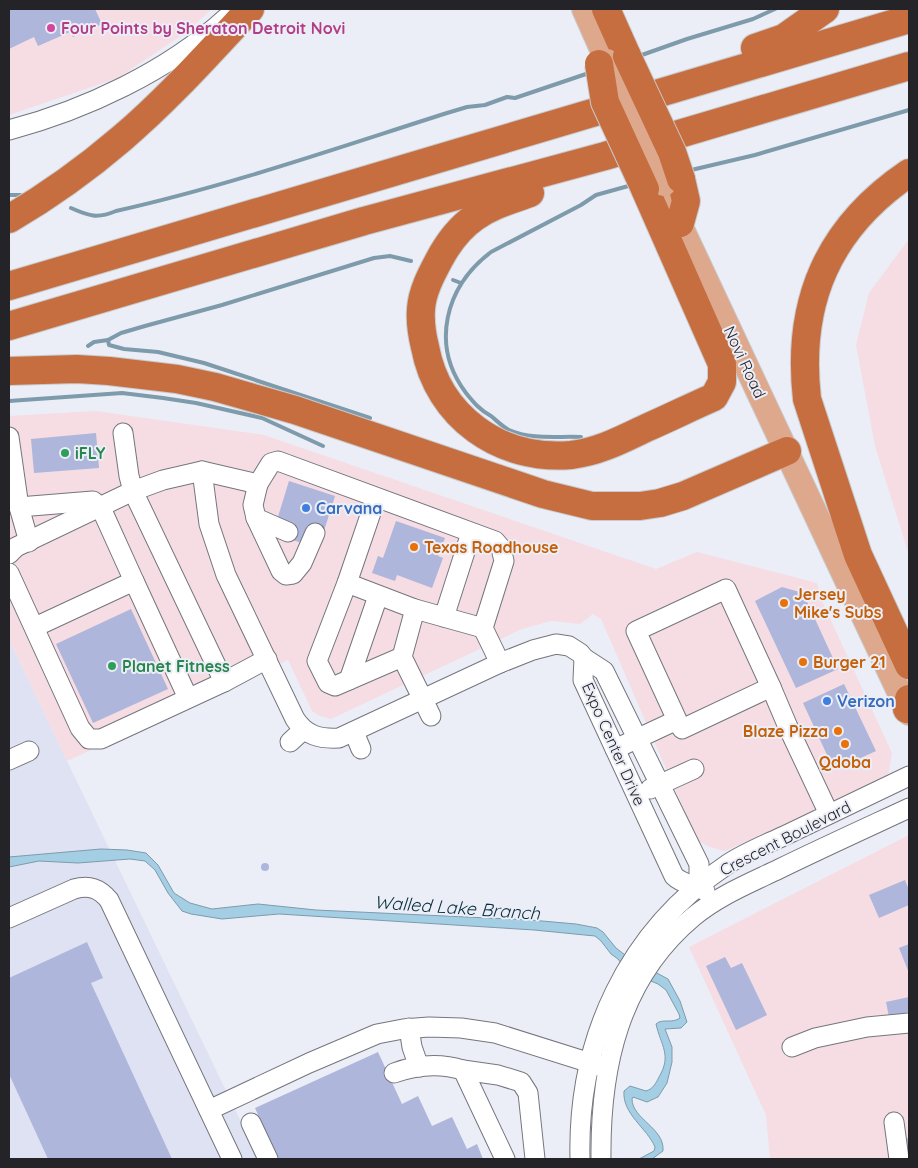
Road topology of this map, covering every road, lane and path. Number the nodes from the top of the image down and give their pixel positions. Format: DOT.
graph roads {
  1 [pos="237,9"];
  2 [pos="250,9"];
  3 [pos="584,9"];
  4 [pos="606,9"];
  5 [pos="825,9"];
  6 [pos="909,19"];
  7 [pos="609,58"];
  8 [pos="909,66"];
  9 [pos="9,130"];
  10 [pos="510,136"];
  11 [pos="605,156"];
  12 [pos="909,173"];
  13 [pos="663,184"];
  14 [pos="9,220"];
  15 [pos="680,223"];
  16 [pos="9,286"];
  17 [pos="9,326"];
  18 [pos="9,371"];
  19 [pos="123,433"];
  20 [pos="9,437"];
  21 [pos="788,451"];
  22 [pos="202,471"];
  23 [pos="258,484"];
  24 [pos="132,492"];
  25 [pos="376,498"];
  26 [pos="19,508"];
  27 [pos="101,508"];
  28 [pos="256,518"];
  29 [pos="288,532"];
  30 [pos="472,532"];
  31 [pos="315,533"];
  32 [pos="29,542"];
  33 [pos="9,554"];
  34 [pos="9,573"];
  35 [pos="134,581"];
  36 [pos="347,583"];
  37 [pos="378,596"];
  38 [pos="416,609"];
  39 [pos="444,617"];
  40 [pos="35,627"];
  41 [pos="483,628"];
  42 [pos="402,657"];
  43 [pos="584,658"];
  44 [pos="267,659"];
  45 [pos="500,663"];
  46 [pos="909,665"];
  47 [pos="349,680"];
  48 [pos="224,682"];
  49 [pos="771,687"];
  50 [pos="188,698"];
  51 [pos="423,699"];
  52 [pos="909,707"];
  53 [pos="431,716"];
  54 [pos="678,720"];
  55 [pos="638,739"];
  56 [pos="615,749"];
  57 [pos="29,751"];
  58 [pos="9,760"];
  59 [pos="694,769"];
  60 [pos="909,776"];
  61 [pos="660,785"];
  62 [pos="637,796"];
  63 [pos="909,808"];
  64 [pos="829,814"];
  65 [pos="698,886"];
  66 [pos="717,900"];
  67 [pos="9,918"];
  68 [pos="615,1013"];
  69 [pos="909,1023"];
  70 [pos="410,1028"];
  71 [pos="792,1047"];
  72 [pos="589,1062"];
  73 [pos="419,1067"];
  74 [pos="608,1068"];
  75 [pos="463,1070"];
  76 [pos="394,1073"];
  77 [pos="209,1110"];
  78 [pos="894,1122"];
  79 [pos="252,1123"];
  80 [pos="232,1159"];
  81 [pos="268,1159"];
  82 [pos="505,1159"];
  83 [pos="535,1159"];
  84 [pos="580,1159"];
  85 [pos="601,1159"];
  86 [pos="899,1159"];
  1 -- 9 [label="street"];
  2 -- 14 [label="highway"];
  3 -- 7 [label="main road"];
  4 -- 7 [label="highway"];
  5 -- 10 [label="highway"];
  6 -- 10 [label="highway"];
  7 -- 13 [label="highway, bridge"];
  7 -- 13 [label="highway, bridge"];
  8 -- 11 [label="highway"];
  10 -- 16 [label="highway"];
  11 -- 13 [label="highway"];
  11 -- 17 [label="highway"];
  12 -- 46 [label="highway"];
  13 -- 15 [label="highway"];
  15 -- 21 [label="main road, Novi Road"];
  18 -- 21 [label="highway"];
  19 -- 24 [label="street"];
  20 -- 26 [label="street"];
  21 -- 52 [label="main road, Novi Road"];
  22 -- 23 [label="street"];
  22 -- 24 [label="street"];
  22 -- 44 [label="street"];
  23 -- 25 [label="street"];
  23 -- 28 [label="street"];
  24 -- 27 [label="street"];
  24 -- 48 [label="street"];
  25 -- 30 [label="street"];
  25 -- 36 [label="street"];
  26 -- 27 [label="street"];
  26 -- 32 [label="street"];
  27 -- 32 [label="street"];
  27 -- 35 [label="street"];
  28 -- 29 [label="street"];
  28 -- 31 [label="street"];
  30 -- 39 [label="street"];
  30 -- 41 [label="street"];
  32 -- 33 [label="street"];
  34 -- 40 [label="street"];
  35 -- 40 [label="street"];
  35 -- 50 [label="street"];
  36 -- 37 [label="street"];
  36 -- 47 [label="street"];
  37 -- 38 [label="street"];
  37 -- 47 [label="street"];
  38 -- 39 [label="street"];
  38 -- 42 [label="street"];
  39 -- 41 [label="street"];
  40 -- 50 [label="street"];
  41 -- 45 [label="street"];
  42 -- 47 [label="street"];
  42 -- 51 [label="street"];
  43 -- 45 [label="street"];
  43 -- 55 [label="street, Expo Center Drive"];
  43 -- 56 [label="street, Expo Center Drive"];
  44 -- 48 [label="street"];
  44 -- 51 [label="street"];
  45 -- 51 [label="street"];
  48 -- 50 [label="street"];
  49 -- 54 [label="street"];
  49 -- 54 [label="street"];
  49 -- 64 [label="street"];
  51 -- 53 [label="street"];
  54 -- 55 [label="street"];
  55 -- 56 [label="street"];
  55 -- 61 [label="street, Expo Center Drive"];
  56 -- 62 [label="street, Expo Center Drive"];
  57 -- 58 [label="street"];
  59 -- 61 [label="street"];
  60 -- 64 [label="street, Crescent Boulevard"];
  61 -- 62 [label="street"];
  61 -- 65 [label="street, Expo Center Drive"];
  62 -- 65 [label="street, Expo Center Drive"];
  63 -- 66 [label="street, Crescent Boulevard"];
  64 -- 65 [label="street, Crescent Boulevard"];
  65 -- 66 [label="street, Expo Center Drive"];
  65 -- 68 [label="street, Crescent Boulevard"];
  66 -- 68 [label="street, Crescent Boulevard"];
  67 -- 77 [label="street"];
  68 -- 72 [label="street, Crescent Boulevard"];
  68 -- 74 [label="street, Crescent Boulevard"];
  69 -- 71 [label="street"];
  70 -- 72 [label="street"];
  70 -- 73 [label="street"];
  70 -- 77 [label="street"];
  72 -- 74 [label="street"];
  72 -- 84 [label="street, Crescent Boulevard"];
  73 -- 75 [label="street"];
  73 -- 76 [label="street"];
  74 -- 85 [label="street, Crescent Boulevard"];
  75 -- 82 [label="street"];
  75 -- 83 [label="street"];
  77 -- 80 [label="street"];
  78 -- 86 [label="street"];
  79 -- 81 [label="street"];
}
